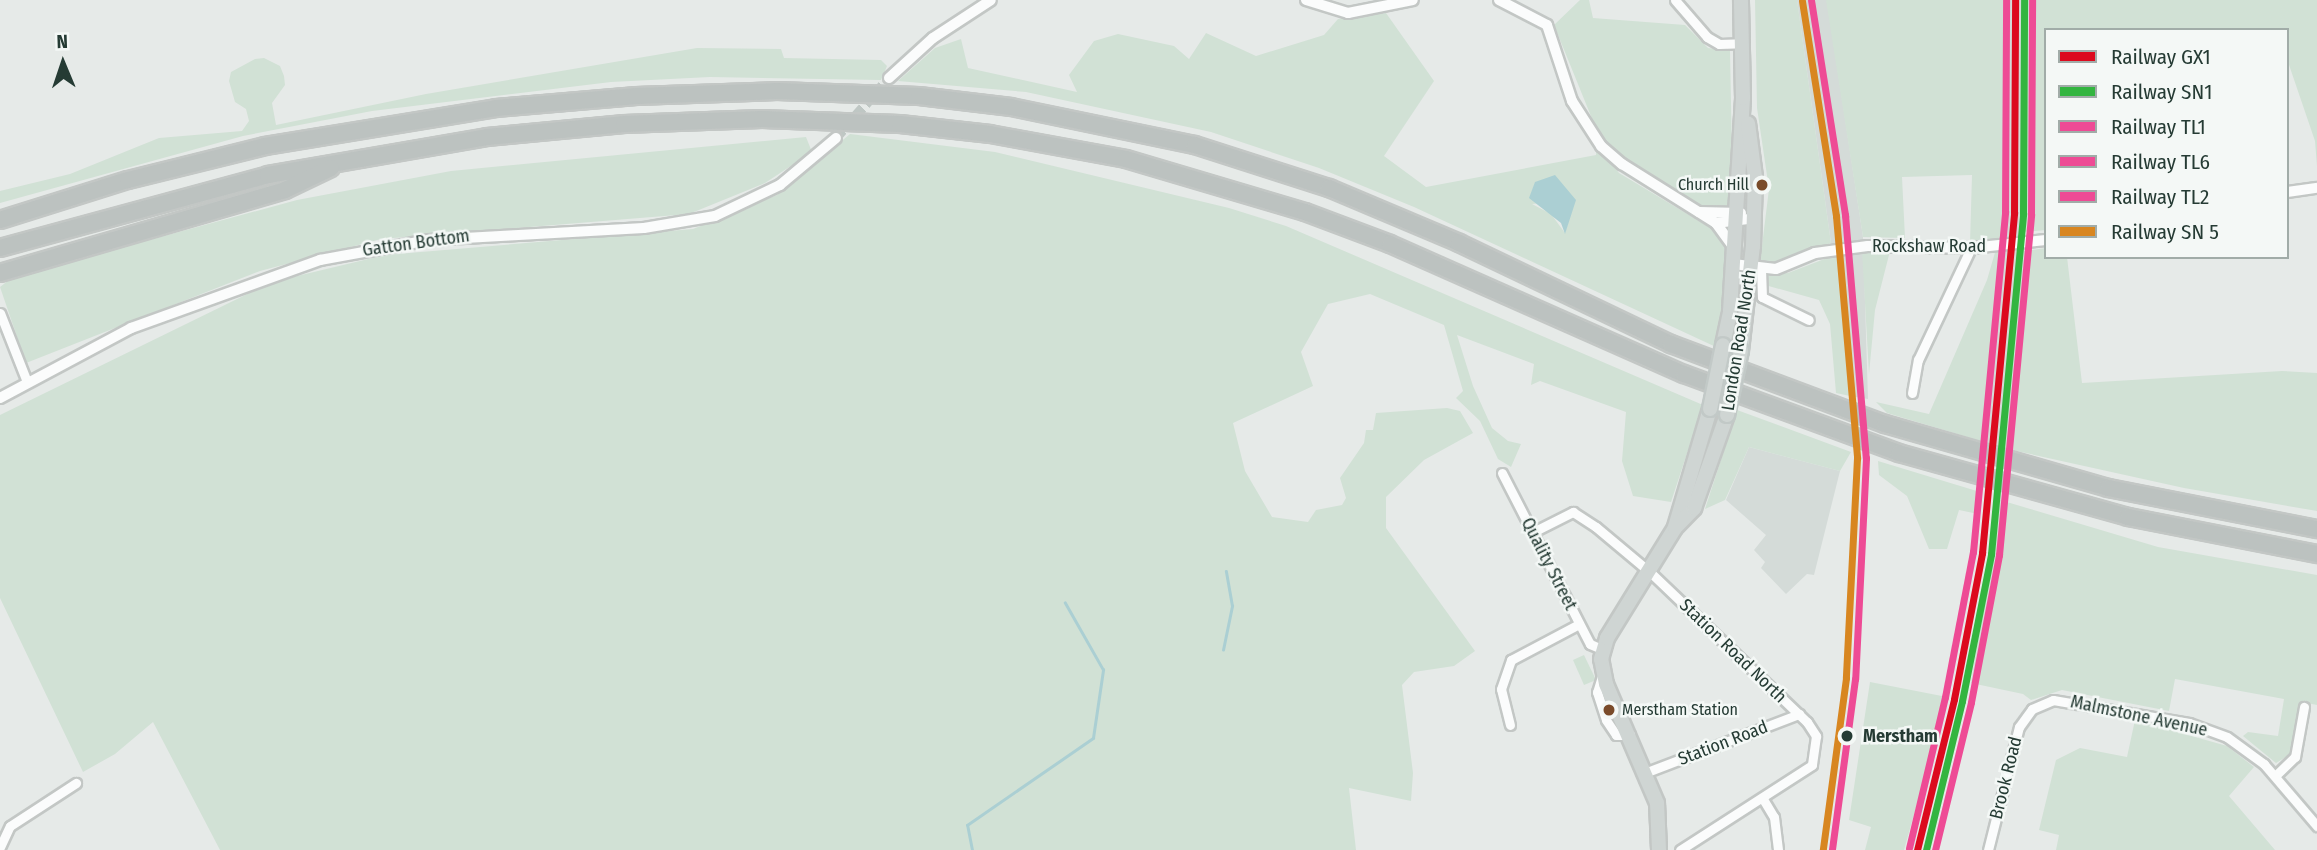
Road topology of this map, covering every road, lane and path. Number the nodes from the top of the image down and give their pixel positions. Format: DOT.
graph roads {
  1 [pos="991,0"];
  2 [pos="1306,0"];
  3 [pos="1413,0"];
  4 [pos="1499,0"];
  5 [pos="1675,0"];
  6 [pos="1741,0"];
  7 [pos="1742,43"];
  8 [pos="889,78"];
  9 [pos="1743,98"];
  10 [pos="836,138"];
  11 [pos="349,159"];
  12 [pos="2317,188"];
  13 [pos="2289,192"];
  14 [pos="1699,212"];
  15 [pos="1736,217"];
  16 [pos="1754,218"];
  17 [pos="0,220"];
  18 [pos="1716,223"];
  19 [pos="2044,240"];
  20 [pos="0,248"];
  21 [pos="1734,248"];
  22 [pos="1971,248"];
  23 [pos="1733,264"];
  24 [pos="1756,268"];
  25 [pos="0,273"];
  26 [pos="0,313"];
  27 [pos="1809,320"];
  28 [pos="27,382"];
  29 [pos="1912,393"];
  30 [pos="0,398"];
  31 [pos="1502,473"];
  32 [pos="1675,528"];
  33 [pos="2317,529"];
  34 [pos="1533,532"];
  35 [pos="2317,554"];
  36 [pos="1651,573"];
  37 [pos="1579,624"];
  38 [pos="1602,649"];
  39 [pos="2304,707"];
  40 [pos="2032,709"];
  41 [pos="1799,714"];
  42 [pos="1510,725"];
  43 [pos="1647,772"];
  44 [pos="2275,776"];
  45 [pos="76,783"];
  46 [pos="1763,799"];
  47 [pos="2317,826"];
  48 [pos="0,847"];
  49 [pos="1659,850"];
  50 [pos="1680,850"];
  51 [pos="1777,850"];
  52 [pos="1988,850"];
  1 -- 8 [label="street"];
  2 -- 3 [label="street"];
  4 -- 14 [label="street"];
  5 -- 7 [label="street"];
  6 -- 7 [label="main road, London Road North"];
  7 -- 9 [label="main road, London Road North"];
  9 -- 15 [label="main road, London Road North"];
  9 -- 16 [label="main road, London Road North"];
  10 -- 28 [label="street, Gatton Bottom"];
  11 -- 20 [label="highway"];
  11 -- 25 [label="highway"];
  11 -- 35 [label="highway"];
  12 -- 13 [label="street"];
  14 -- 15 [label="street"];
  14 -- 18 [label="street"];
  15 -- 16 [label="street"];
  15 -- 18 [label="street"];
  15 -- 21 [label="main road, London Road North"];
  16 -- 24 [label="main road, London Road North"];
  17 -- 33 [label="highway"];
  18 -- 21 [label="street"];
  19 -- 22 [label="street, Rockshaw Road"];
  21 -- 23 [label="main road, London Road North"];
  22 -- 24 [label="street, Rockshaw Road"];
  22 -- 29 [label="street"];
  23 -- 24 [label="street, Rockshaw Road"];
  23 -- 32 [label="main road, London Road North, bridge"];
  24 -- 27 [label="street"];
  24 -- 32 [label="main road, London Road North, bridge"];
  26 -- 28 [label="street"];
  28 -- 30 [label="street, Gatton Bottom"];
  31 -- 34 [label="street, Quality Street"];
  32 -- 36 [label="main road, London Road North"];
  34 -- 36 [label="street, Station Road North"];
  34 -- 37 [label="street, Quality Street"];
  36 -- 38 [label="main road, London Road North"];
  36 -- 41 [label="street, Station Road North"];
  37 -- 38 [label="street, Quality Street"];
  37 -- 42 [label="street"];
  38 -- 43 [label="main road"];
  39 -- 44 [label="street"];
  40 -- 44 [label="street, Malmstone Avenue"];
  40 -- 52 [label="street, Brook Road"];
  41 -- 43 [label="street, Station Road"];
  41 -- 46 [label="street, Station Road North"];
  43 -- 49 [label="main road"];
  44 -- 47 [label="street, Malmstone Avenue"];
  45 -- 48 [label="street"];
  46 -- 50 [label="street"];
  46 -- 51 [label="street"];
}
